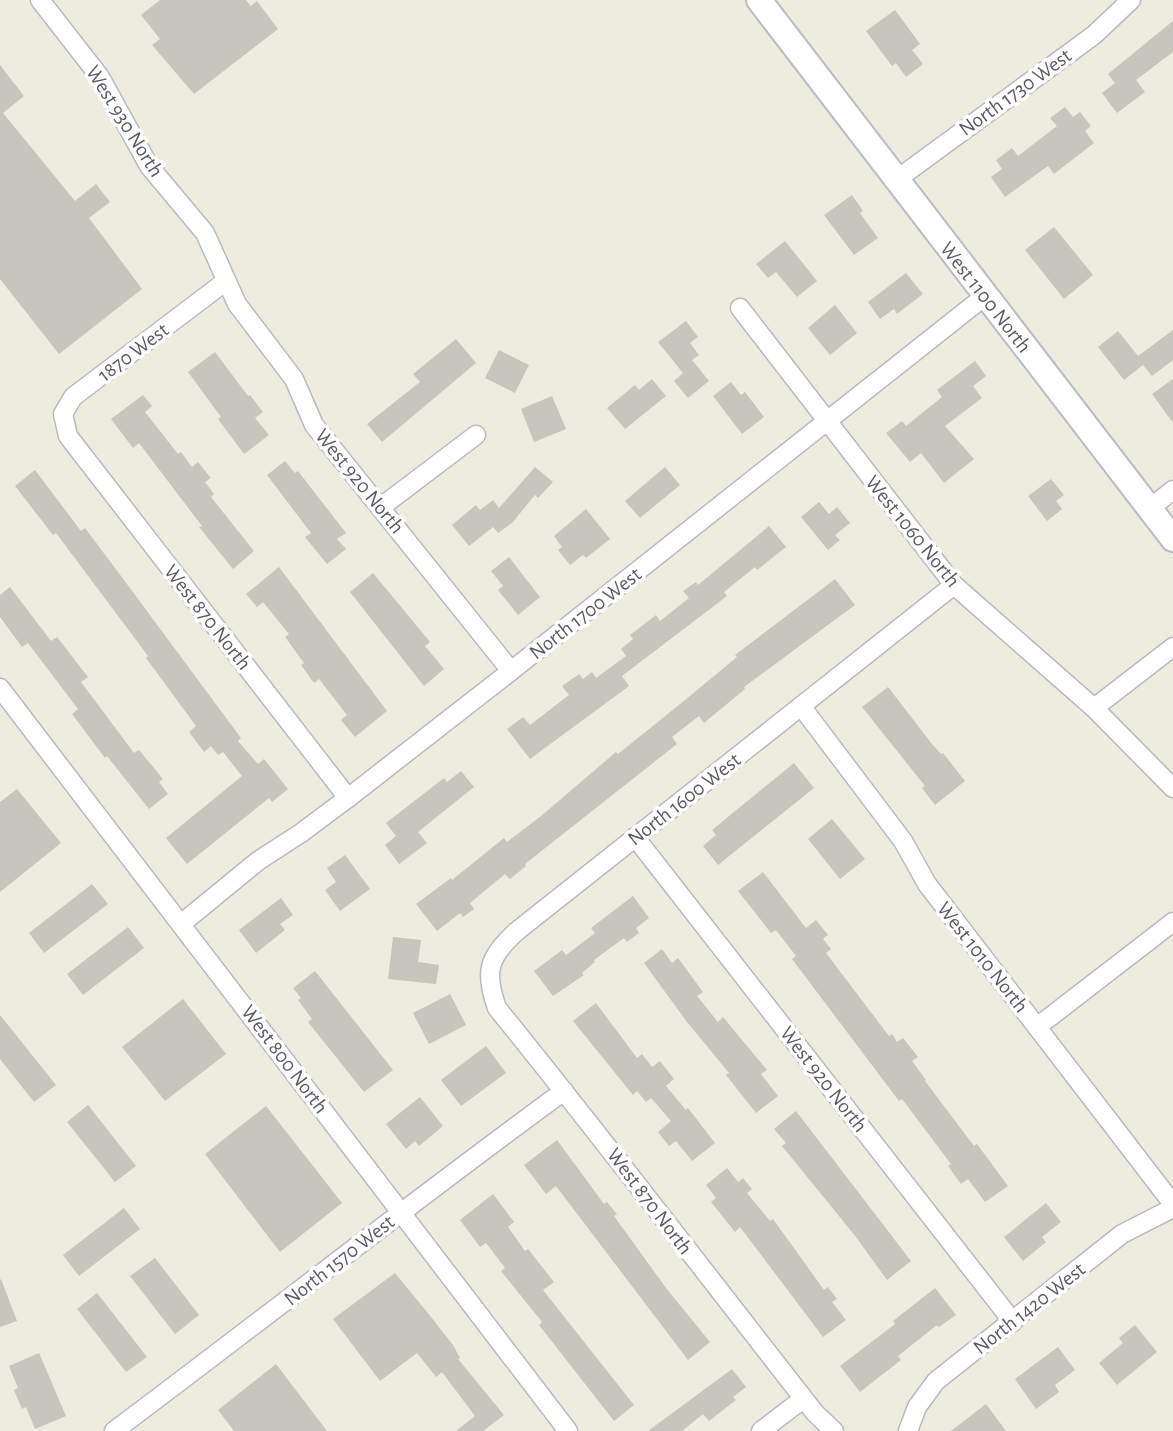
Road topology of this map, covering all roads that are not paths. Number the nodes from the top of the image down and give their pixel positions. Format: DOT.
graph roads {
  1 [pos="40,0"];
  2 [pos="759,0"];
  3 [pos="1131,0"];
  4 [pos="896,180"];
  5 [pos="226,281"];
  6 [pos="985,296"];
  7 [pos="740,307"];
  8 [pos="827,423"];
  9 [pos="475,435"];
  10 [pos="68,436"];
  11 [pos="1173,490"];
  12 [pos="381,507"];
  13 [pos="1150,508"];
  14 [pos="1173,539"];
  15 [pos="954,585"];
  16 [pos="1173,647"];
  17 [pos="512,671"];
  18 [pos="0,688"];
  19 [pos="801,706"];
  20 [pos="1094,708"];
  21 [pos="1173,788"];
  22 [pos="348,797"];
  23 [pos="635,838"];
  24 [pos="1173,922"];
  25 [pos="181,923"];
  26 [pos="493,961"];
  27 [pos="1037,1027"];
  28 [pos="564,1091"];
  29 [pos="1173,1206"];
  30 [pos="402,1211"];
  31 [pos="1013,1322"];
  32 [pos="803,1399"];
  33 [pos="114,1431"];
  34 [pos="568,1431"];
  35 [pos="761,1431"];
  36 [pos="834,1431"];
  37 [pos="908,1431"];
  1 -- 5 [label="street, West 930 North"];
  2 -- 4 [label="main road, West 1100 North"];
  3 -- 4 [label="street, North 1730 West"];
  4 -- 6 [label="main road, West 1100 North"];
  5 -- 10 [label="street, 1870 West"];
  5 -- 12 [label="street, West 920 North"];
  6 -- 8 [label="street, North 1700 West"];
  6 -- 13 [label="main road, West 1100 North"];
  7 -- 8 [label="street, West 1060 North"];
  8 -- 15 [label="street, West 1060 North"];
  8 -- 17 [label="street, North 1700 West"];
  9 -- 12 [label="street"];
  10 -- 22 [label="street, West 870 North"];
  11 -- 13 [label="street"];
  12 -- 17 [label="street, West 920 North"];
  13 -- 14 [label="main road, West 1100 North"];
  15 -- 19 [label="street, North 1600 West"];
  15 -- 20 [label="street, West 1060 North"];
  16 -- 20 [label="street"];
  17 -- 22 [label="street, North 1700 West"];
  18 -- 25 [label="street, West 800 North"];
  19 -- 23 [label="street, North 1600 West"];
  19 -- 27 [label="street, West 1010 North"];
  20 -- 21 [label="street, West 1060 North"];
  22 -- 25 [label="street, North 1700 West"];
  23 -- 26 [label="street, North 1600 West"];
  23 -- 31 [label="street, West 920 North"];
  24 -- 27 [label="street"];
  25 -- 30 [label="street, West 800 North"];
  26 -- 28 [label="street, West 870 North"];
  27 -- 29 [label="street, West 1010 North"];
  28 -- 30 [label="street, North 1570 West"];
  28 -- 32 [label="street, West 870 North"];
  29 -- 31 [label="street, North 1420 West"];
  30 -- 33 [label="street, North 1570 West"];
  30 -- 34 [label="street, West 800 North"];
  31 -- 37 [label="street, North 1420 West"];
  32 -- 35 [label="street"];
  32 -- 36 [label="street, West 870 North"];
}
